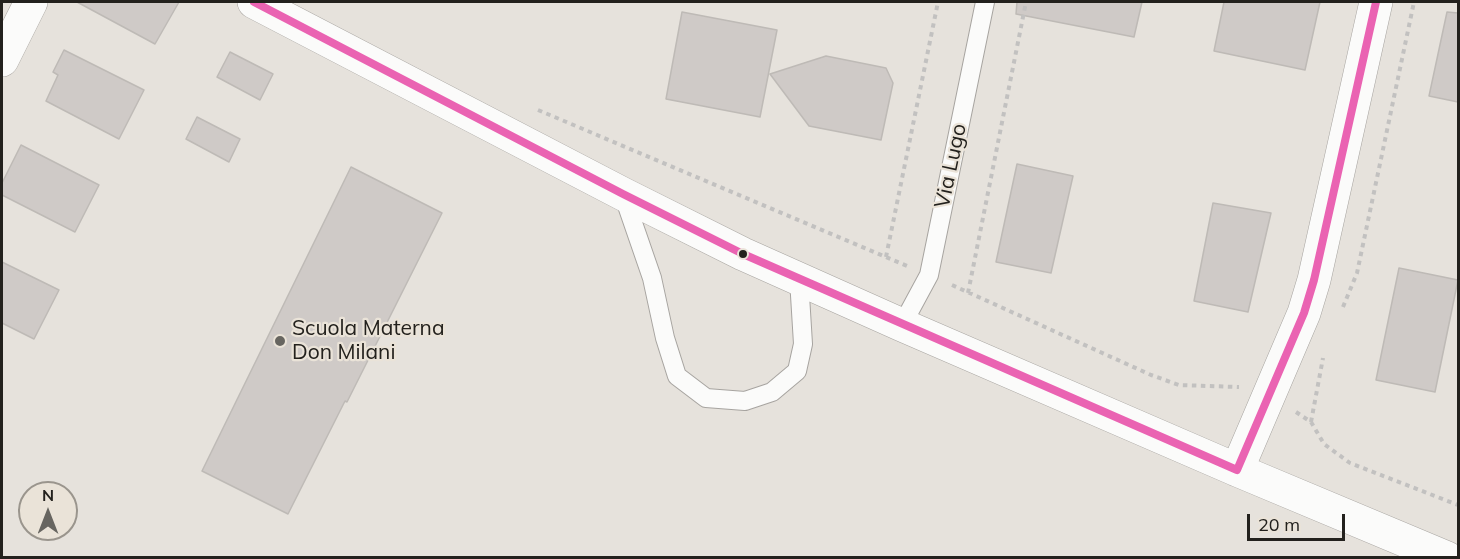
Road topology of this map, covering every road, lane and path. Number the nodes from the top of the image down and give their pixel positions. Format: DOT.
graph roads {
  1 [pos="31,2"];
  2 [pos="254,2"];
  3 [pos="938,2"];
  4 [pos="985,2"];
  5 [pos="1026,2"];
  6 [pos="1376,2"];
  7 [pos="2,60"];
  8 [pos="519,139"];
  9 [pos="623,194"];
  10 [pos="886,257"];
  11 [pos="928,275"];
  12 [pos="799,279"];
  13 [pos="968,293"];
  14 [pos="902,325"];
  15 [pos="1270,394"];
  16 [pos="1237,470"];
  17 [pos="1458,505"];
  18 [pos="1447,558"];
  1 -- 7 [label="street"];
  2 -- 8 [label="street"];
  3 -- 10 [label="path"];
  4 -- 11 [label="lane, Via Lugo"];
  5 -- 13 [label="path"];
  6 -- 15 [label="street"];
  8 -- 9 [label="street"];
  8 -- 10 [label="path"];
  9 -- 12 [label="street"];
  9 -- 12 [label="lane"];
  10 -- 11 [label="path"];
  11 -- 13 [label="path"];
  11 -- 14 [label="lane, Via Lugo"];
  12 -- 14 [label="street"];
  13 -- 15 [label="path"];
  14 -- 16 [label="street"];
  15 -- 16 [label="street"];
  15 -- 17 [label="path"];
  16 -- 18 [label="street"];
}
